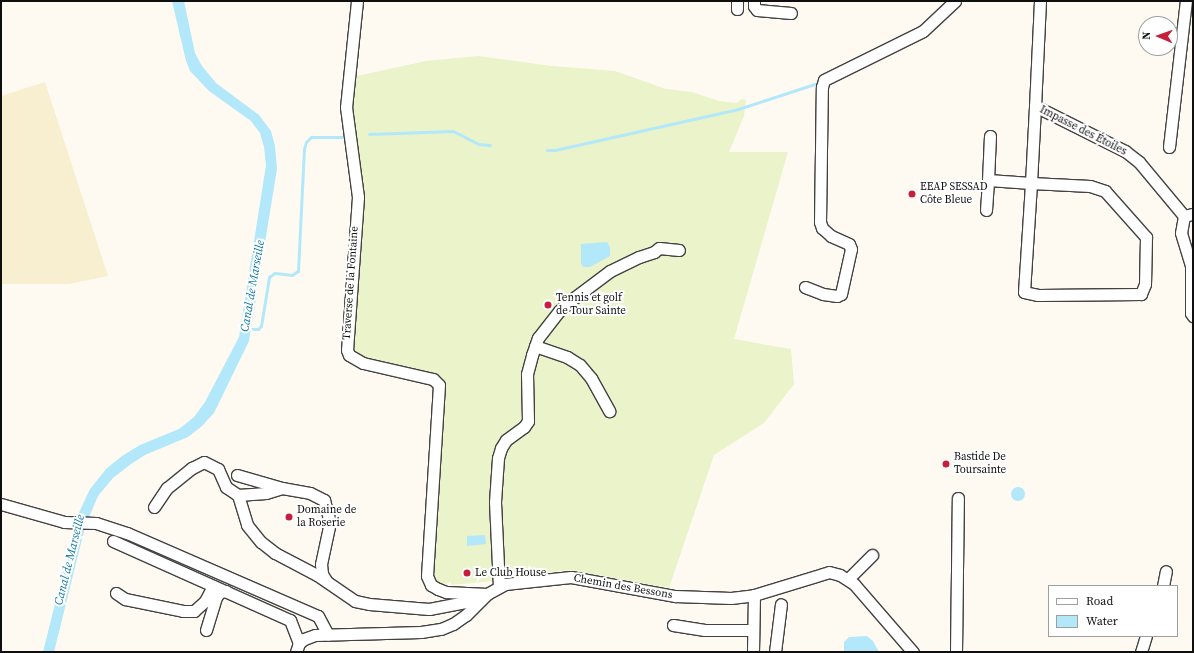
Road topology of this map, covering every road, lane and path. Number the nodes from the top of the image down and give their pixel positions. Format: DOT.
graph roads {
  1 [pos="357,1"];
  2 [pos="754,1"];
  3 [pos="955,1"];
  4 [pos="1040,1"];
  5 [pos="1186,1"];
  6 [pos="791,13"];
  7 [pos="1035,106"];
  8 [pos="990,136"];
  9 [pos="1169,147"];
  10 [pos="988,180"];
  11 [pos="1031,183"];
  12 [pos="986,210"];
  13 [pos="1189,215"];
  14 [pos="680,250"];
  15 [pos="805,287"];
  16 [pos="1193,316"];
  17 [pos="535,346"];
  18 [pos="609,411"];
  19 [pos="237,474"];
  20 [pos="282,488"];
  21 [pos="238,495"];
  22 [pos="958,498"];
  23 [pos="1,504"];
  24 [pos="154,507"];
  25 [pos="113,541"];
  26 [pos="872,555"];
  27 [pos="1166,571"];
  28 [pos="848,579"];
  29 [pos="329,584"];
  30 [pos="1163,585"];
  31 [pos="212,586"];
  32 [pos="499,587"];
  33 [pos="226,592"];
  34 [pos="116,593"];
  35 [pos="754,595"];
  36 [pos="484,596"];
  37 [pos="781,604"];
  38 [pos="673,625"];
  39 [pos="206,630"];
  40 [pos="753,630"];
  41 [pos="328,635"];
  42 [pos="1146,637"];
  43 [pos="297,648"];
  44 [pos="753,652"];
  45 [pos="775,652"];
  46 [pos="913,652"];
  47 [pos="956,652"];
  48 [pos="1141,652"];
  1 -- 36 [label="street, Traverse de la Fontaine"];
  2 -- 6 [label="street"];
  3 -- 15 [label="street"];
  4 -- 7 [label="street, Impasse des Étoiles"];
  5 -- 9 [label="street"];
  7 -- 11 [label="street"];
  7 -- 13 [label="street, Impasse des Étoiles"];
  8 -- 10 [label="street"];
  10 -- 11 [label="street"];
  10 -- 12 [label="street"];
  11 -- 11 [label="street"];
  13 -- 16 [label="street, Impasse des Étoiles"];
  14 -- 17 [label="street"];
  17 -- 18 [label="street"];
  17 -- 32 [label="street"];
  19 -- 20 [label="street"];
  20 -- 21 [label="street"];
  20 -- 29 [label="street"];
  21 -- 24 [label="street"];
  21 -- 29 [label="street"];
  22 -- 47 [label="street"];
  23 -- 41 [label="street"];
  25 -- 31 [label="street"];
  26 -- 28 [label="street"];
  27 -- 30 [label="street"];
  28 -- 35 [label="street, Chemin des Bessons"];
  28 -- 46 [label="street, Chemin des Bessons"];
  29 -- 36 [label="street"];
  31 -- 33 [label="street"];
  31 -- 34 [label="street"];
  32 -- 35 [label="street, Chemin des Bessons"];
  32 -- 36 [label="street, Chemin des Bessons"];
  33 -- 39 [label="street"];
  33 -- 43 [label="street"];
  35 -- 40 [label="street"];
  36 -- 41 [label="street, Chemin des Bessons"];
  37 -- 45 [label="street"];
  38 -- 40 [label="street"];
  40 -- 44 [label="street"];
  41 -- 43 [label="street, Chemin des Bessons"];
  42 -- 48 [label="street"];
}
